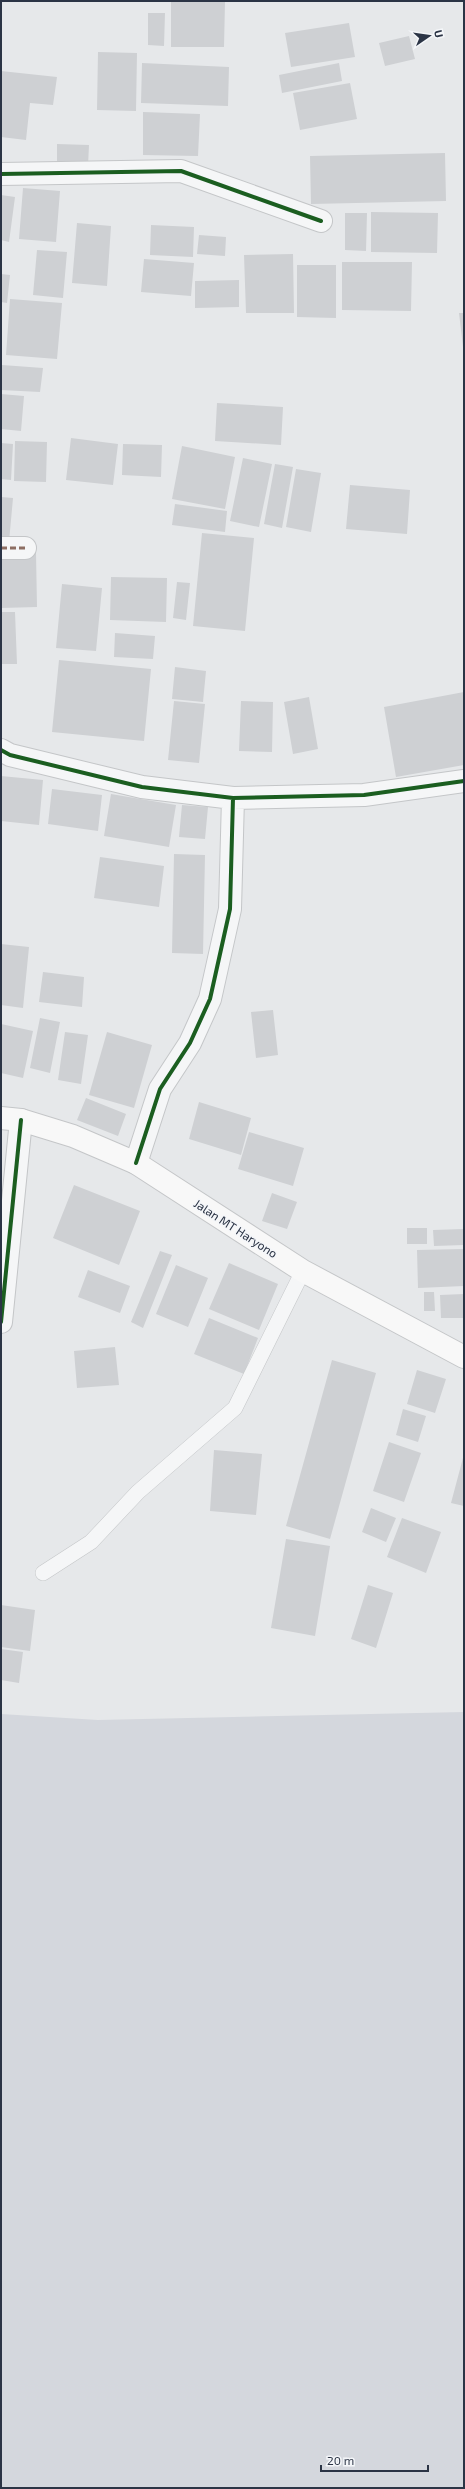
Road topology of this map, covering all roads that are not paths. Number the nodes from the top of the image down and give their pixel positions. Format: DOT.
graph roads {
  1 [pos="1,174"];
  2 [pos="321,221"];
  3 [pos="1,548"];
  4 [pos="25,548"];
  5 [pos="1,750"];
  6 [pos="464,781"];
  7 [pos="233,798"];
  8 [pos="11,1119"];
  9 [pos="136,1162"];
  10 [pos="303,1271"];
  11 [pos="1,1322"];
  12 [pos="464,1357"];
  13 [pos="43,1573"];
  1 -- 2 [label="street"];
  3 -- 4 [label="street"];
  5 -- 7 [label="street"];
  6 -- 7 [label="street"];
  7 -- 9 [label="street"];
  8 -- 9 [label="main road, Jalan MT Haryono"];
  8 -- 11 [label="street"];
  9 -- 10 [label="main road, Jalan MT Haryono"];
  10 -- 12 [label="main road, Jalan MT Haryono"];
  10 -- 13 [label="lane"];
}
